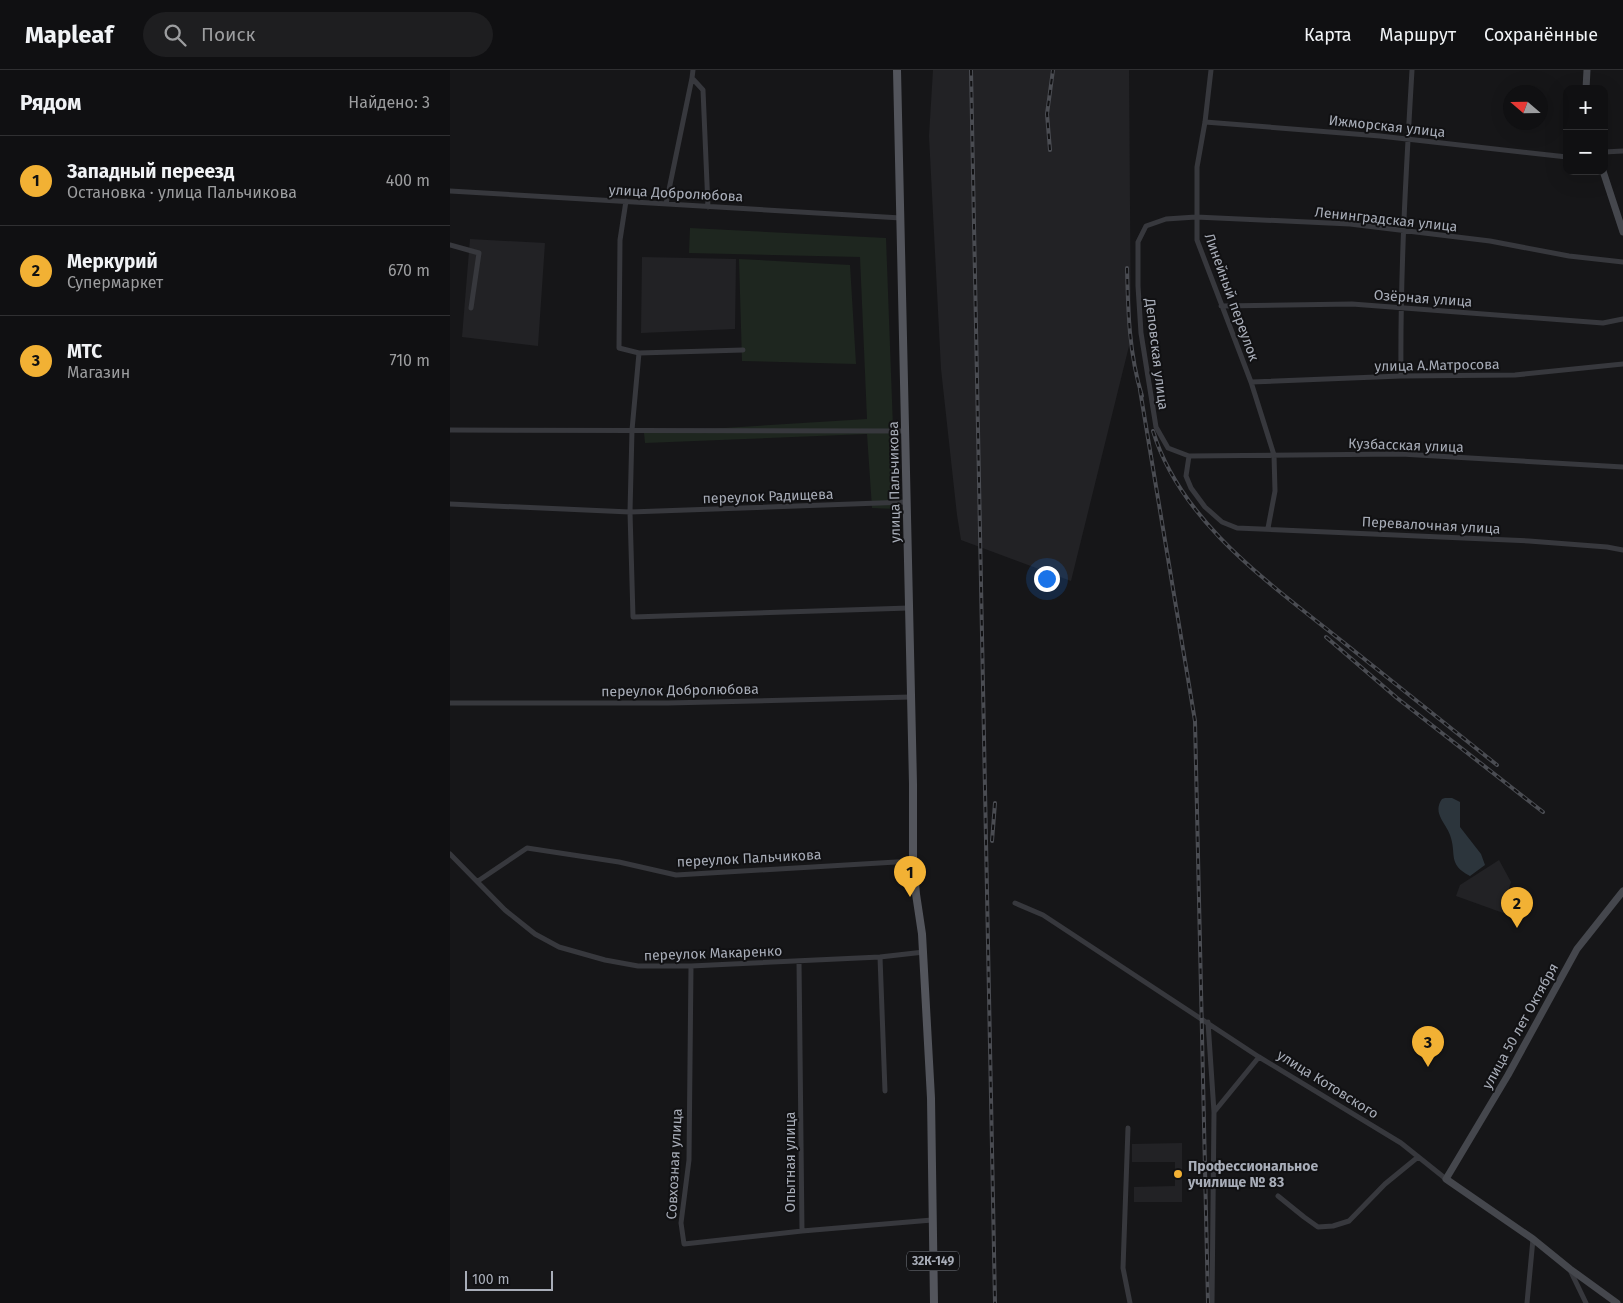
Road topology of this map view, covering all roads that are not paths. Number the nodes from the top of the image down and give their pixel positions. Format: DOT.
graph roads {
  1 [pos="693,70"];
  2 [pos="898,70"];
  3 [pos="1212,70"];
  4 [pos="1412,70"];
  5 [pos="1587,70"];
  6 [pos="692,78"];
  7 [pos="1586,85"];
  8 [pos="1205,122"];
  9 [pos="1408,139"];
  10 [pos="1623,151"];
  11 [pos="1608,152"];
  12 [pos="1563,157"];
  13 [pos="1604,175"];
  14 [pos="450,192"];
  15 [pos="626,201"];
  16 [pos="666,204"];
  17 [pos="708,206"];
  18 [pos="1196,217"];
  19 [pos="901,218"];
  20 [pos="1146,226"];
  21 [pos="1402,231"];
  22 [pos="1623,232"];
  23 [pos="450,245"];
  24 [pos="1623,262"];
  25 [pos="1221,306"];
  26 [pos="472,308"];
  27 [pos="1400,308"];
  28 [pos="1623,319"];
  29 [pos="743,350"];
  30 [pos="639,353"];
  31 [pos="1623,364"];
  32 [pos="1401,376"];
  33 [pos="1251,382"];
  34 [pos="450,430"];
  35 [pos="632,430"];
  36 [pos="905,431"];
  37 [pos="1274,455"];
  38 [pos="1189,456"];
  39 [pos="1623,468"];
  40 [pos="907,502"];
  41 [pos="450,504"];
  42 [pos="630,512"];
  43 [pos="1268,528"];
  44 [pos="1623,550"];
  45 [pos="909,608"];
  46 [pos="911,697"];
  47 [pos="450,703"];
  48 [pos="450,854"];
  49 [pos="914,861"];
  50 [pos="478,881"];
  51 [pos="1623,892"];
  52 [pos="1015,903"];
  53 [pos="924,952"];
  54 [pos="880,957"];
  55 [pos="800,961"];
  56 [pos="691,966"];
  57 [pos="1208,1022"];
  58 [pos="1259,1056"];
  59 [pos="884,1091"];
  60 [pos="1214,1112"];
  61 [pos="1128,1128"];
  62 [pos="1418,1156"];
  63 [pos="1446,1179"];
  64 [pos="1278,1196"];
  65 [pos="932,1220"];
  66 [pos="802,1231"];
  67 [pos="1533,1240"];
  68 [pos="1570,1270"];
  69 [pos="934,1303"];
  70 [pos="1130,1303"];
  71 [pos="1212,1303"];
  72 [pos="1527,1303"];
  73 [pos="1586,1303"];
  74 [pos="1617,1303"];
  1 -- 6 [label="street"];
  2 -- 19 [label="main road, улица Пальчикова"];
  3 -- 8 [label="street, Линейный переулок"];
  4 -- 9 [label="street"];
  5 -- 7 [label="main road"];
  6 -- 16 [label="street"];
  6 -- 17 [label="street"];
  8 -- 9 [label="street, Ижморская улица"];
  8 -- 18 [label="street, Линейный переулок"];
  9 -- 12 [label="street, Ижморская улица"];
  9 -- 21 [label="street"];
  10 -- 11 [label="street"];
  13 -- 22 [label="main road"];
  14 -- 15 [label="street, улица Добролюбова"];
  15 -- 16 [label="street, улица Добролюбова"];
  15 -- 30 [label="street"];
  16 -- 17 [label="street, улица Добролюбова"];
  17 -- 19 [label="street, улица Добролюбова"];
  18 -- 20 [label="street, Ленинградская улица"];
  18 -- 21 [label="street, Ленинградская улица"];
  18 -- 25 [label="street, Линейный переулок"];
  19 -- 36 [label="main road, улица Пальчикова"];
  20 -- 38 [label="street, Деповская улица"];
  21 -- 24 [label="street, Ленинградская улица"];
  21 -- 27 [label="street"];
  23 -- 26 [label="street"];
  25 -- 27 [label="street, Озёрная улица"];
  25 -- 33 [label="street, Линейный переулок"];
  27 -- 28 [label="street, Озёрная улица"];
  27 -- 32 [label="street"];
  29 -- 30 [label="street"];
  30 -- 35 [label="street"];
  31 -- 32 [label="street, улица А.Матросова"];
  32 -- 33 [label="street, улица А.Матросова"];
  33 -- 37 [label="street, Линейный переулок"];
  34 -- 35 [label="street"];
  35 -- 36 [label="street"];
  35 -- 42 [label="street"];
  36 -- 40 [label="main road, улица Пальчикова"];
  37 -- 38 [label="street, Кузбасская улица"];
  37 -- 39 [label="street, Кузбасская улица"];
  37 -- 43 [label="street, Линейный переулок"];
  38 -- 43 [label="street, Перевалочная улица"];
  40 -- 42 [label="street, переулок Радищева"];
  40 -- 45 [label="main road, улица Пальчикова"];
  41 -- 42 [label="street, переулок Радищева"];
  42 -- 45 [label="street"];
  43 -- 44 [label="street, Перевалочная улица"];
  45 -- 46 [label="main road, улица Пальчикова"];
  46 -- 47 [label="street, переулок Добролюбова"];
  46 -- 49 [label="main road, улица Пальчикова"];
  48 -- 50 [label="street, переулок Макаренко"];
  49 -- 50 [label="street, переулок Пальчикова"];
  49 -- 53 [label="main road, улица Пальчикова"];
  50 -- 56 [label="street, переулок Макаренко"];
  51 -- 63 [label="main road, улица 50 лет Октября"];
  52 -- 57 [label="street, улица Котовского"];
  53 -- 54 [label="street, переулок Макаренко"];
  53 -- 65 [label="main road, улица Пальчикова"];
  54 -- 55 [label="street, переулок Макаренко"];
  54 -- 59 [label="street"];
  55 -- 56 [label="street, переулок Макаренко"];
  55 -- 66 [label="street, Опытная улица"];
  56 -- 66 [label="street, Совхозная улица"];
  57 -- 58 [label="street, улица Котовского"];
  57 -- 60 [label="street"];
  58 -- 60 [label="street"];
  58 -- 62 [label="street, улица Котовского"];
  60 -- 71 [label="street"];
  61 -- 70 [label="street"];
  62 -- 63 [label="street, улица Котовского"];
  62 -- 64 [label="street"];
  63 -- 67 [label="main road, улица Котовского"];
  65 -- 66 [label="street, Опытная улица"];
  65 -- 69 [label="main road, 32К-149"];
  67 -- 68 [label="main road, улица Котовского"];
  67 -- 72 [label="street"];
  68 -- 73 [label="street"];
  68 -- 74 [label="main road, улица Котовского"];
}
